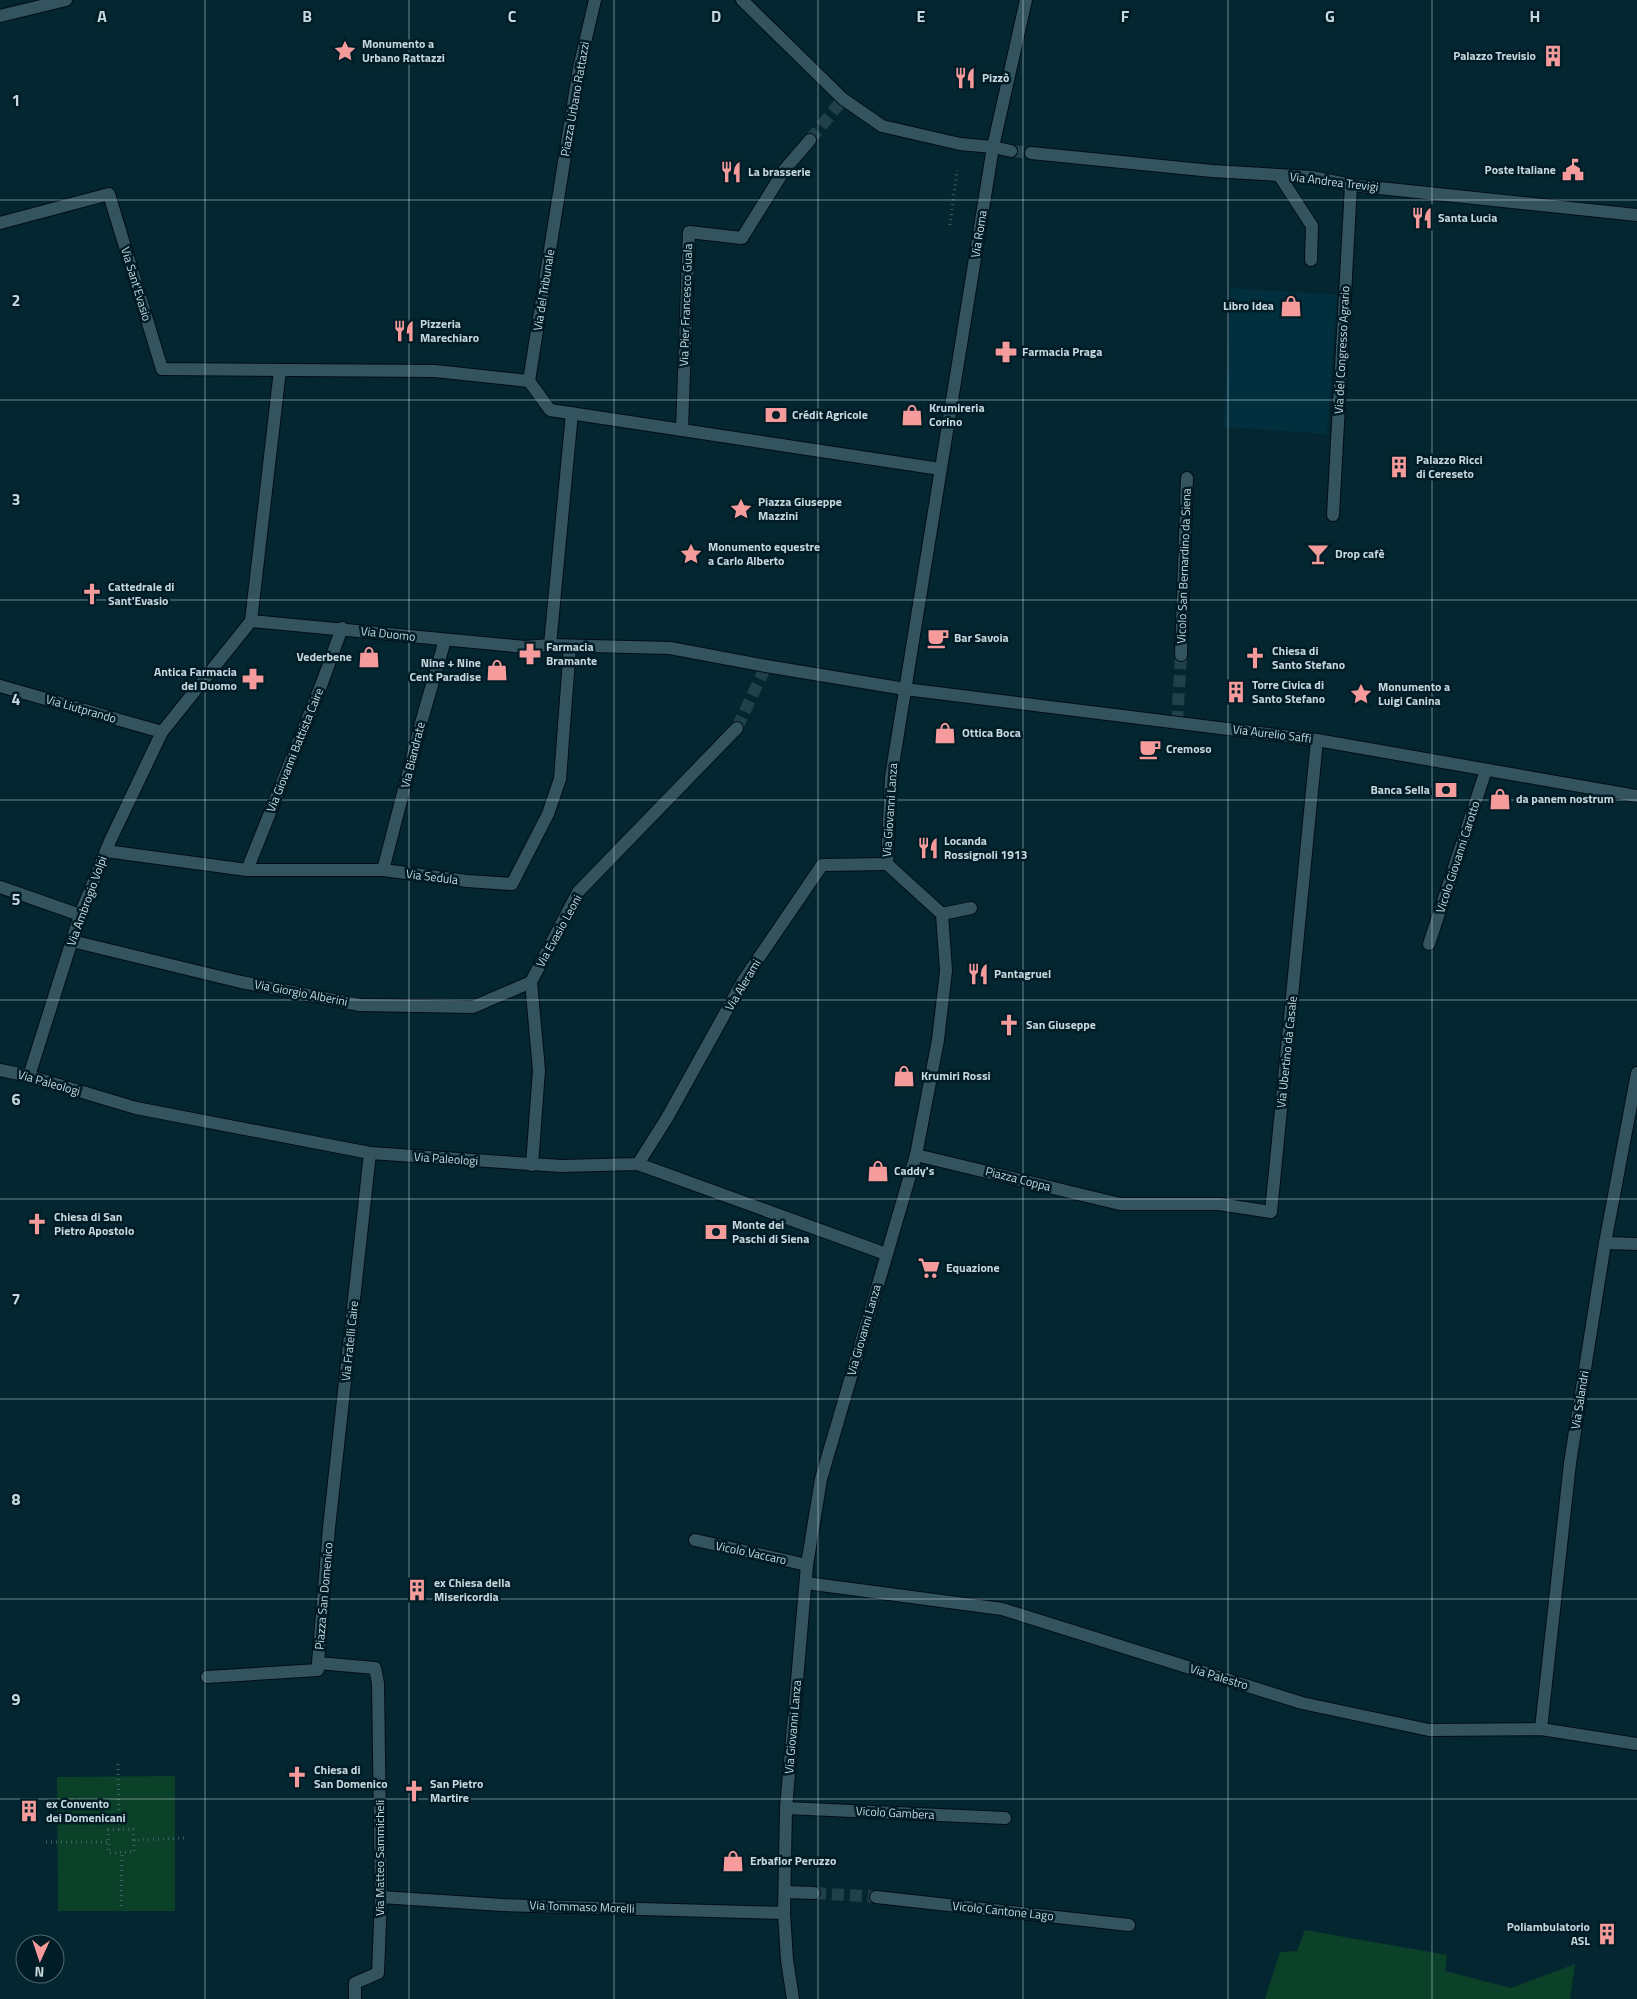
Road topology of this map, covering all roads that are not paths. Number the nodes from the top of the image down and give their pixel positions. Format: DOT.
graph roads {
  1 [pos="66,0"];
  2 [pos="595,0"];
  3 [pos="742,0"];
  4 [pos="1026,0"];
  5 [pos="0,16"];
  6 [pos="810,140"];
  7 [pos="993,147"];
  8 [pos="1012,151"];
  9 [pos="1031,153"];
  10 [pos="1279,175"];
  11 [pos="1351,185"];
  12 [pos="559,198"];
  13 [pos="1637,215"];
  14 [pos="0,223"];
  15 [pos="1311,260"];
  16 [pos="280,370"];
  17 [pos="529,381"];
  18 [pos="572,413"];
  19 [pos="682,430"];
  20 [pos="940,469"];
  21 [pos="1187,478"];
  22 [pos="1333,515"];
  23 [pos="251,621"];
  24 [pos="342,628"];
  25 [pos="445,640"];
  26 [pos="550,645"];
  27 [pos="570,646"];
  28 [pos="1181,655"];
  29 [pos="0,686"];
  30 [pos="905,689"];
  31 [pos="737,728"];
  32 [pos="162,732"];
  33 [pos="1317,740"];
  34 [pos="1486,770"];
  35 [pos="1637,796"];
  36 [pos="106,851"];
  37 [pos="887,864"];
  38 [pos="248,870"];
  39 [pos="383,870"];
  40 [pos="0,888"];
  41 [pos="971,908"];
  42 [pos="942,914"];
  43 [pos="80,915"];
  44 [pos="72,941"];
  45 [pos="1429,944"];
  46 [pos="531,982"];
  47 [pos="0,1070"];
  48 [pos="1637,1073"];
  49 [pos="29,1076"];
  50 [pos="370,1154"];
  51 [pos="916,1155"];
  52 [pos="532,1164"];
  53 [pos="638,1164"];
  54 [pos="1120,1204"];
  55 [pos="1605,1243"];
  56 [pos="1637,1244"];
  57 [pos="886,1254"];
  58 [pos="329,1528"];
  59 [pos="695,1540"];
  60 [pos="807,1565"];
  61 [pos="806,1583"];
  62 [pos="318,1663"];
  63 [pos="207,1677"];
  64 [pos="378,1683"];
  65 [pos="1541,1729"];
  66 [pos="1637,1744"];
  67 [pos="786,1808"];
  68 [pos="1005,1818"];
  69 [pos="785,1892"];
  70 [pos="814,1893"];
  71 [pos="381,1896"];
  72 [pos="876,1897"];
  73 [pos="784,1913"];
  74 [pos="1129,1925"];
  75 [pos="355,1999"];
  76 [pos="793,1999"];
  1 -- 5 [label="street"];
  2 -- 12 [label="street, Piazza Urbano Rattazzi"];
  3 -- 7 [label="street"];
  4 -- 7 [label="street, Via Roma"];
  6 -- 19 [label="street, Via Pier Francesco Guala"];
  7 -- 8 [label="street"];
  7 -- 20 [label="street, Via Roma"];
  9 -- 10 [label="street, Via Andrea Trevigi"];
  10 -- 11 [label="street, Via Andrea Trevigi"];
  10 -- 15 [label="street"];
  11 -- 13 [label="street, Via Andrea Trevigi"];
  11 -- 22 [label="street, Via del Congresso Agrario"];
  12 -- 17 [label="street, Via del Tribunale"];
  14 -- 16 [label="street, Via Sant'Evasio"];
  16 -- 17 [label="street, Via Sant'Evasio"];
  16 -- 23 [label="street"];
  17 -- 18 [label="street"];
  18 -- 19 [label="street"];
  18 -- 26 [label="street"];
  19 -- 20 [label="street"];
  20 -- 30 [label="street"];
  21 -- 28 [label="street, Vicolo San Bernardino da Siena"];
  23 -- 24 [label="street, Via Duomo"];
  23 -- 32 [label="street, Via Ambrogio Volpi"];
  24 -- 25 [label="street, Via Duomo"];
  24 -- 38 [label="street, Via Giovanni Battista Caire"];
  25 -- 26 [label="street, Via Duomo"];
  25 -- 39 [label="street, Via Biandrate"];
  26 -- 27 [label="street"];
  27 -- 30 [label="street"];
  27 -- 39 [label="street, Via Sedula"];
  29 -- 32 [label="street, Via Liutprando"];
  30 -- 33 [label="street, Via Aurelio Saffi"];
  30 -- 37 [label="street, Via Giovanni Lanza"];
  31 -- 46 [label="street, Via Evasio Leoni"];
  32 -- 36 [label="street, Via Ambrogio Volpi"];
  33 -- 34 [label="street, Via Aurelio Saffi"];
  33 -- 54 [label="street, Via Ubertino da Casale"];
  34 -- 35 [label="street, Via Aurelio Saffi"];
  34 -- 45 [label="street, Vicolo Giovanni Carotto"];
  36 -- 38 [label="street, Via Sedula"];
  36 -- 43 [label="street, Via Ambrogio Volpi"];
  37 -- 42 [label="street, Via Giovanni Lanza"];
  37 -- 53 [label="street, Via Alerami"];
  38 -- 39 [label="street, Via Sedula"];
  40 -- 43 [label="street"];
  41 -- 42 [label="street"];
  42 -- 51 [label="street, Via Giovanni Lanza"];
  43 -- 44 [label="street, Via Ambrogio Volpi"];
  44 -- 46 [label="street, Via Giorgio Alberini"];
  44 -- 49 [label="street, Via Ambrogio Volpi"];
  46 -- 52 [label="street, Via Evasio Leoni"];
  47 -- 49 [label="street, Via Paleologi"];
  48 -- 55 [label="street, Via Salandri"];
  49 -- 50 [label="street, Via Paleologi"];
  50 -- 52 [label="street, Via Paleologi"];
  50 -- 58 [label="street, Via Fratelli Caire"];
  51 -- 54 [label="street, Piazza Coppa"];
  51 -- 57 [label="street, Via Giovanni Lanza"];
  52 -- 53 [label="street, Via Paleologi"];
  53 -- 57 [label="street, Via Paleologi"];
  55 -- 56 [label="street"];
  55 -- 65 [label="street, Via Salandri"];
  57 -- 60 [label="street, Via Giovanni Lanza"];
  58 -- 62 [label="street, Piazza San Domenico"];
  59 -- 60 [label="street, Vicolo Vaccaro"];
  60 -- 61 [label="street, Via Giovanni Lanza"];
  61 -- 65 [label="street, Via Palestro"];
  61 -- 67 [label="street, Via Giovanni Lanza"];
  62 -- 63 [label="street, Piazza San Domenico"];
  62 -- 64 [label="street, Piazza San Domenico"];
  64 -- 71 [label="street, Via Matteo Sammicheli"];
  65 -- 66 [label="street, Via Palestro"];
  67 -- 68 [label="street, Vicolo Gambera"];
  67 -- 69 [label="street, Via Giovanni Lanza"];
  69 -- 70 [label="street"];
  69 -- 73 [label="street, Via Giovanni Lanza"];
  71 -- 73 [label="street, Via Tommaso Morelli"];
  71 -- 75 [label="street, Via Matteo Sammicheli"];
  72 -- 74 [label="street, Vicolo Cantone Lago"];
  73 -- 76 [label="street, Via Giovanni Lanza"];
}
